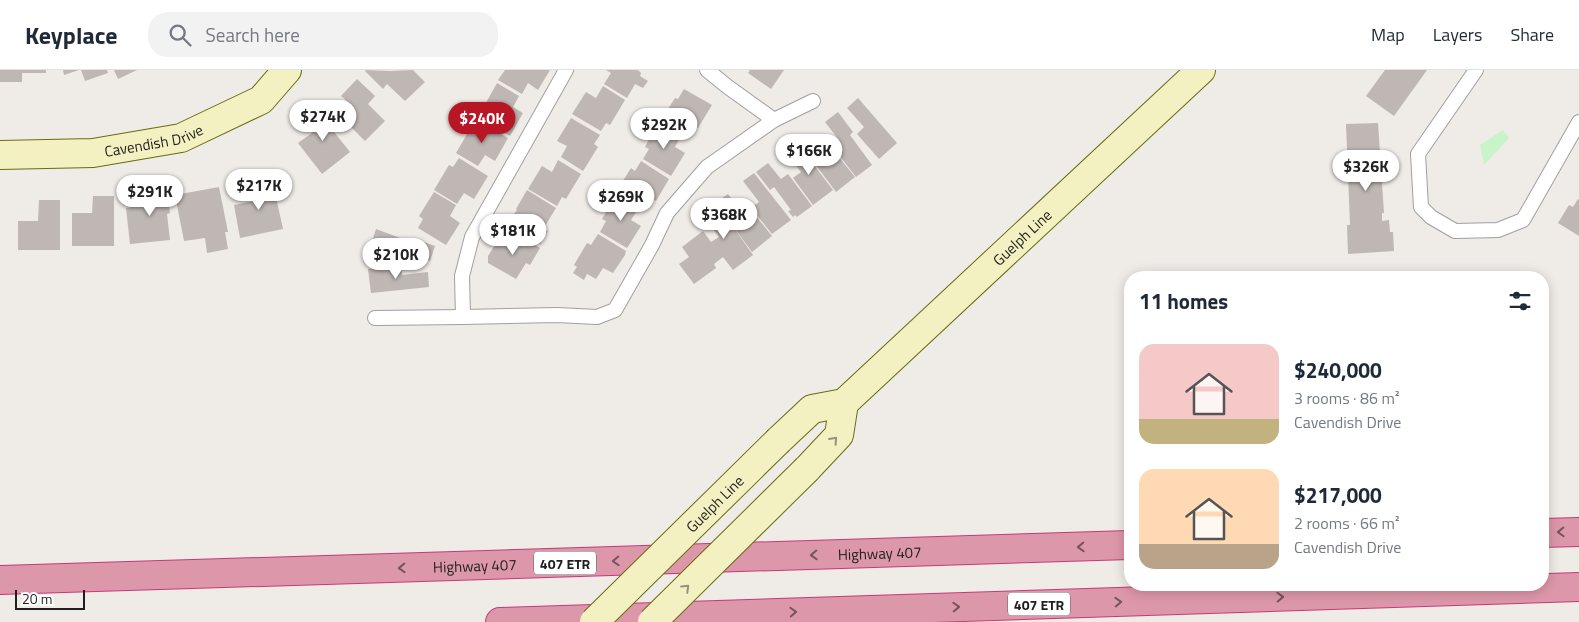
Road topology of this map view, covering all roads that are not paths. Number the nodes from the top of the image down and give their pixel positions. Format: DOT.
graph roads {
  1 [pos="288,70"];
  2 [pos="566,70"];
  3 [pos="707,70"];
  4 [pos="1201,70"];
  5 [pos="1476,70"];
  6 [pos="813,101"];
  7 [pos="774,120"];
  8 [pos="1579,122"];
  9 [pos="0,155"];
  10 [pos="463,317"];
  11 [pos="375,318"];
  12 [pos="844,403"];
  13 [pos="1579,532"];
  14 [pos="1549,533"];
  15 [pos="1124,545"];
  16 [pos="0,580"];
  17 [pos="1579,587"];
  18 [pos="1549,588"];
  19 [pos="1456,591"];
  20 [pos="500,622"];
  21 [pos="594,622"];
  22 [pos="652,622"];
  1 -- 9 [label="main road, Cavendish Drive"];
  2 -- 10 [label="lane"];
  3 -- 7 [label="lane"];
  4 -- 12 [label="main road, Guelph Line"];
  5 -- 8 [label="lane"];
  6 -- 7 [label="lane"];
  7 -- 10 [label="lane"];
  10 -- 11 [label="lane"];
  12 -- 21 [label="main road, Guelph Line, bridge"];
  22 -- 12 [label="main road, one-way, bridge"];
  13 -- 14 [label="highway, one-way"];
  15 -- 16 [label="highway, Highway 407 / 407 ETR, one-way"];
  18 -- 17 [label="highway, 407 ETR, one-way"];
  20 -- 19 [label="highway, 407 ETR, one-way"];
}
